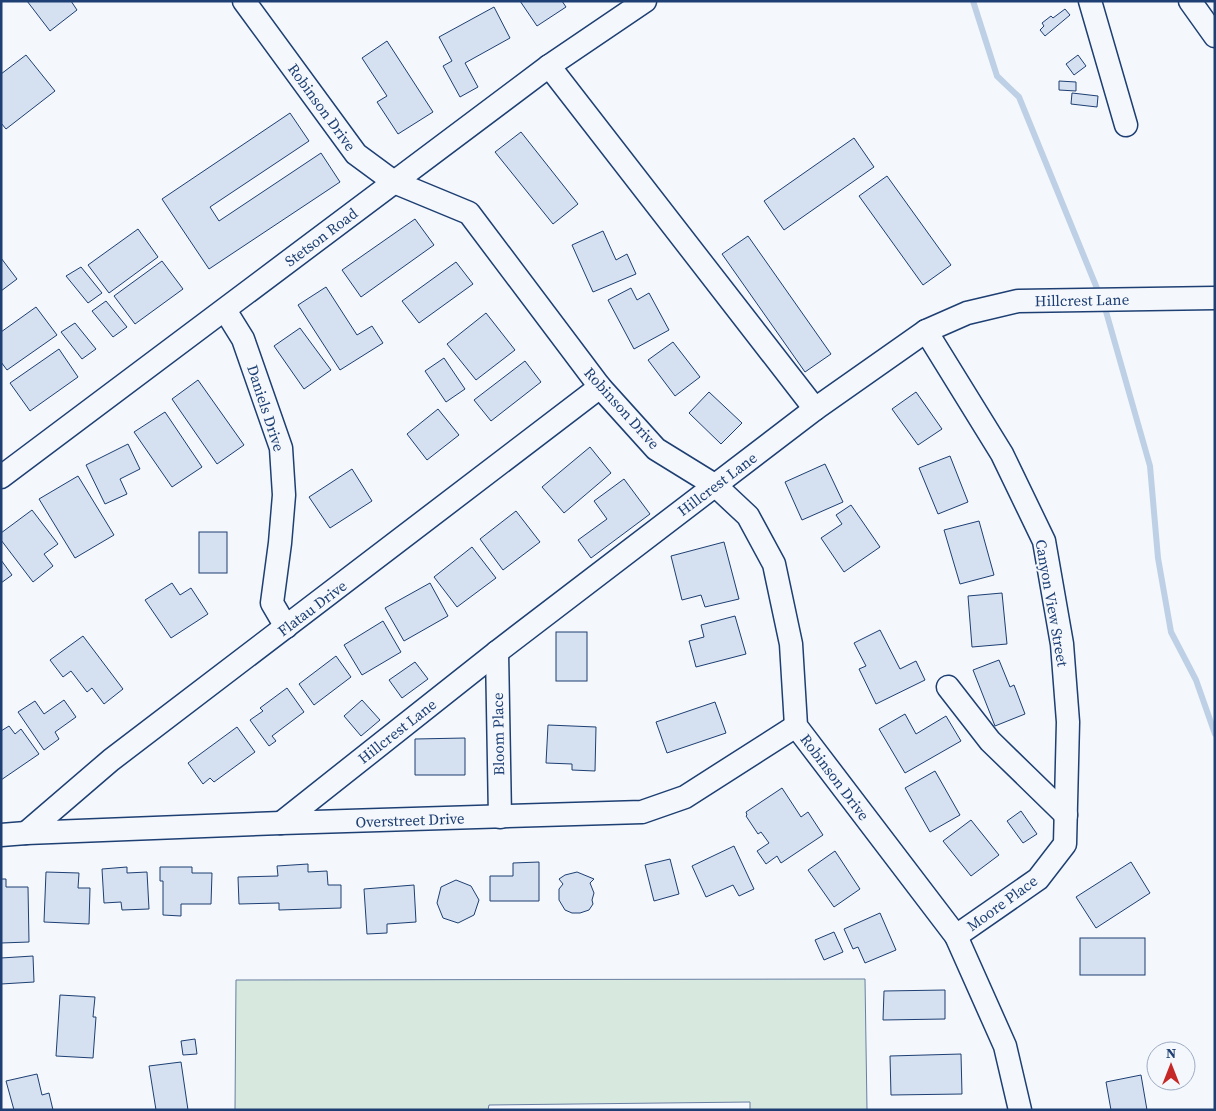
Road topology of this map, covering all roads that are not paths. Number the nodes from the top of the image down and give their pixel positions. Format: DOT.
graph roads {
  1 [pos="244,1"];
  2 [pos="644,1"];
  3 [pos="1090,1"];
  4 [pos="1190,1"];
  5 [pos="1215,36"];
  6 [pos="549,66"];
  7 [pos="1126,125"];
  8 [pos="394,182"];
  9 [pos="1215,298"];
  10 [pos="224,310"];
  11 [pos="926,331"];
  12 [pos="600,387"];
  13 [pos="815,409"];
  14 [pos="1,477"];
  15 [pos="716,486"];
  16 [pos="286,627"];
  17 [pos="497,652"];
  18 [pos="948,687"];
  19 [pos="796,726"];
  20 [pos="1066,815"];
  21 [pos="500,817"];
  22 [pos="281,823"];
  23 [pos="26,833"];
  24 [pos="1,835"];
  25 [pos="1065,844"];
  26 [pos="956,936"];
  27 [pos="1020,1110"];
  1 -- 8 [label="street, Robinson Drive"];
  2 -- 6 [label="street, Stetson Road"];
  3 -- 7 [label="street"];
  4 -- 5 [label="street"];
  6 -- 8 [label="street, Stetson Road"];
  6 -- 13 [label="street"];
  8 -- 10 [label="street, Stetson Road"];
  8 -- 12 [label="street, Robinson Drive"];
  9 -- 11 [label="street, Hillcrest Lane"];
  10 -- 14 [label="street, Stetson Road"];
  10 -- 16 [label="street, Daniels Drive"];
  11 -- 13 [label="street, Hillcrest Lane"];
  11 -- 20 [label="street, Canyon View Street"];
  12 -- 15 [label="street, Robinson Drive"];
  12 -- 16 [label="street, Flatau Drive"];
  13 -- 15 [label="street, Hillcrest Lane"];
  15 -- 17 [label="street, Hillcrest Lane"];
  15 -- 19 [label="street, Robinson Drive"];
  16 -- 23 [label="street, Flatau Drive"];
  17 -- 21 [label="street, Bloom Place"];
  17 -- 22 [label="street, Hillcrest Lane"];
  18 -- 20 [label="street"];
  19 -- 21 [label="street, Overstreet Drive"];
  19 -- 26 [label="street, Robinson Drive"];
  20 -- 25 [label="street, Canyon View Street"];
  21 -- 22 [label="street, Overstreet Drive"];
  22 -- 23 [label="street, Overstreet Drive"];
  23 -- 24 [label="street, Overstreet Drive"];
  25 -- 26 [label="street, Moore Place"];
  26 -- 27 [label="street, Robinson Drive"];
}
